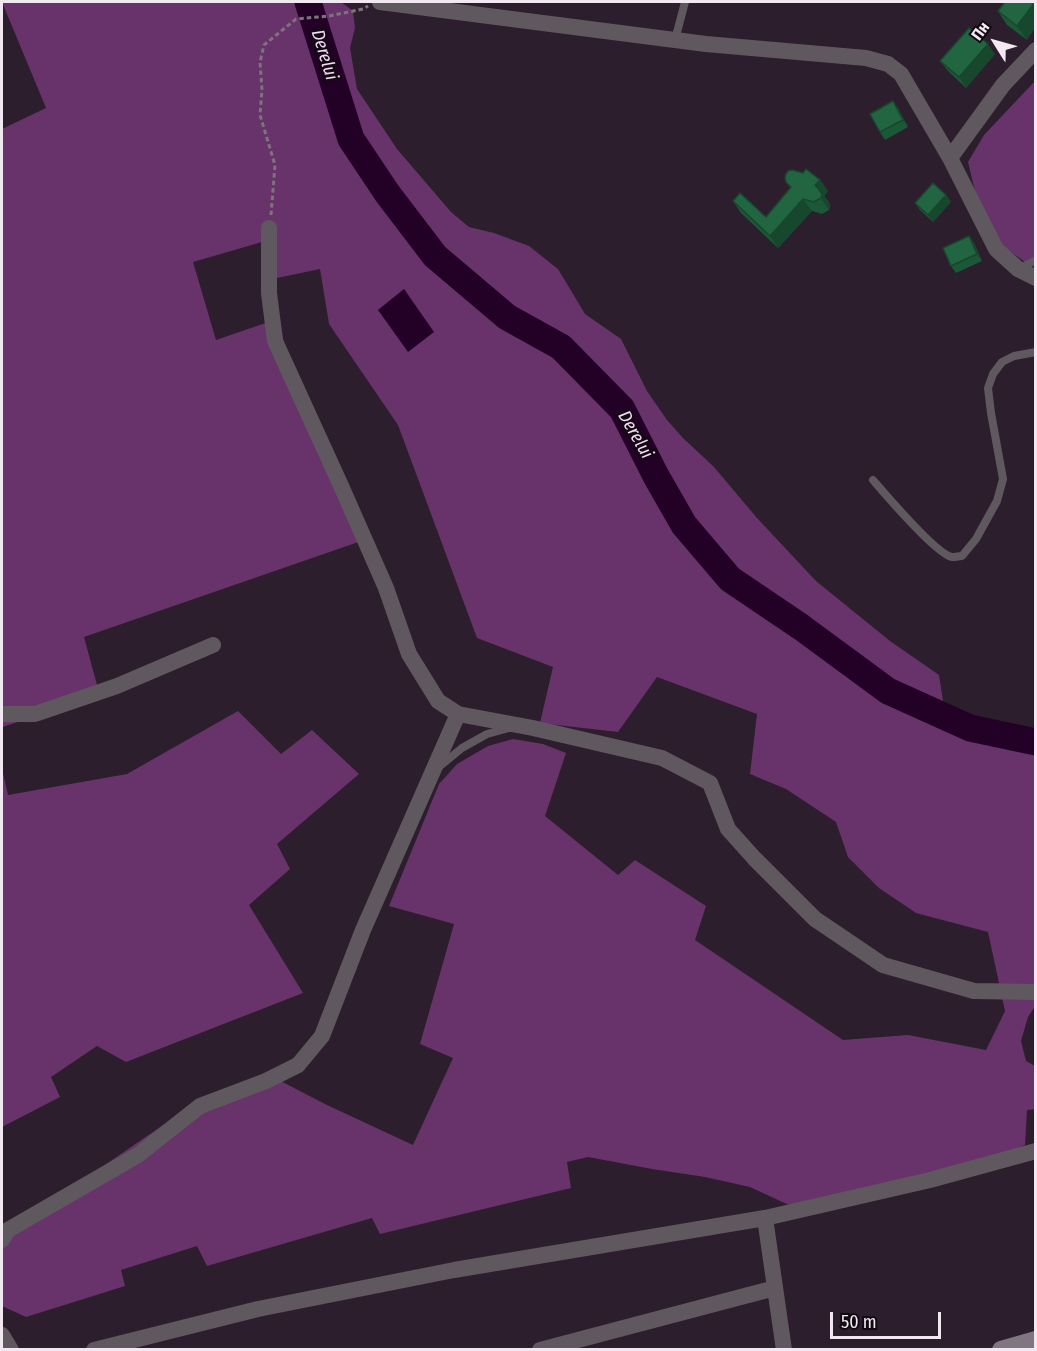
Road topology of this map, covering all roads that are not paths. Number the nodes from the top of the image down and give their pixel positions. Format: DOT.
graph roads {
  1 [pos="685,2"];
  2 [pos="375,3"];
  3 [pos="675,40"];
  4 [pos="1035,50"];
  5 [pos="950,158"];
  6 [pos="269,228"];
  7 [pos="1035,260"];
  8 [pos="1018,269"];
  9 [pos="1035,278"];
  10 [pos="1035,352"];
  11 [pos="873,480"];
  12 [pos="213,645"];
  13 [pos="2,714"];
  14 [pos="458,714"];
  15 [pos="519,726"];
  16 [pos="433,772"];
  17 [pos="1035,992"];
  18 [pos="1035,1151"];
  19 [pos="765,1218"];
  20 [pos="2,1240"];
  21 [pos="775,1288"];
  22 [pos="2,1335"];
  23 [pos="1035,1340"];
  24 [pos="11,1350"];
  25 [pos="94,1350"];
  26 [pos="540,1350"];
  27 [pos="784,1350"];
  28 [pos="1001,1350"];
  1 -- 3 [label="lane"];
  2 -- 3 [label="street"];
  3 -- 5 [label="street"];
  4 -- 5 [label="street"];
  5 -- 8 [label="street"];
  6 -- 14 [label="street"];
  7 -- 8 [label="lane"];
  8 -- 9 [label="street"];
  10 -- 11 [label="lane"];
  12 -- 13 [label="street"];
  14 -- 15 [label="street"];
  14 -- 16 [label="street"];
  15 -- 16 [label="lane"];
  15 -- 17 [label="street"];
  16 -- 20 [label="street"];
  18 -- 19 [label="street"];
  19 -- 21 [label="street"];
  19 -- 25 [label="street"];
  21 -- 26 [label="street"];
  21 -- 27 [label="street"];
  22 -- 24 [label="street"];
  23 -- 28 [label="main road"];
}
